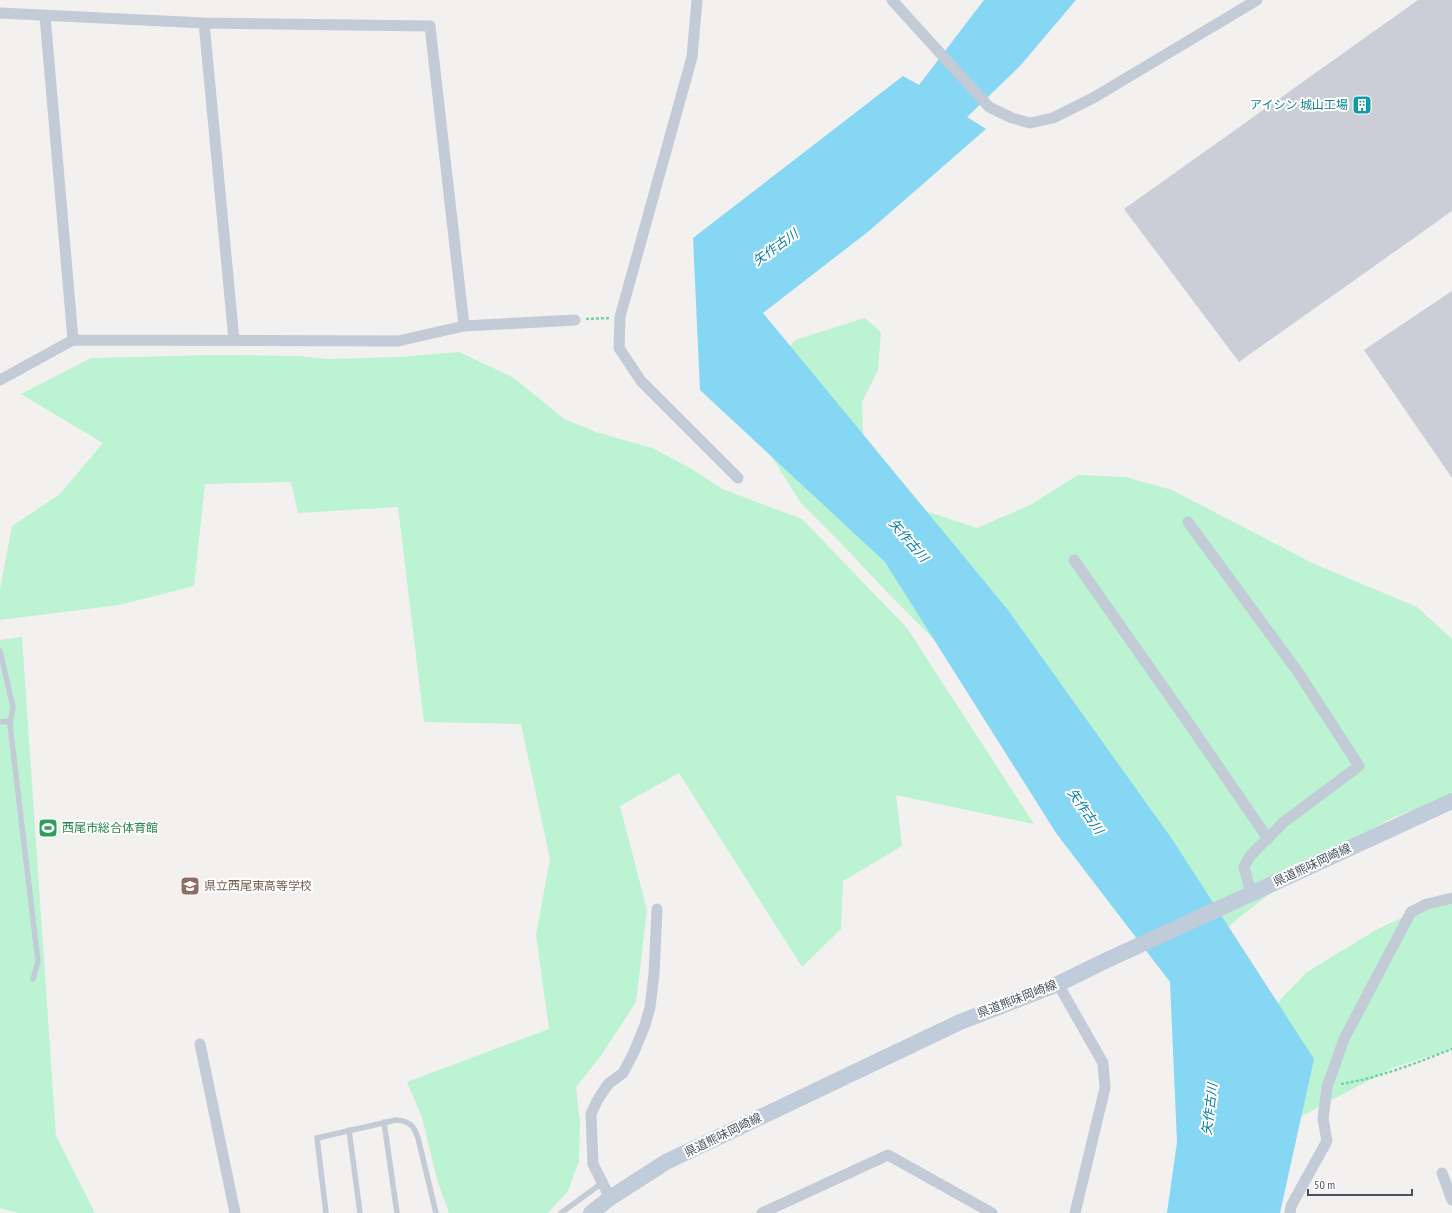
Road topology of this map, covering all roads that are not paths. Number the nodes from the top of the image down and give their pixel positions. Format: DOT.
graph roads {
  1 [pos="697,0"];
  2 [pos="1257,0"];
  3 [pos="893,1"];
  4 [pos="0,14"];
  5 [pos="45,16"];
  6 [pos="204,23"];
  7 [pos="575,320"];
  8 [pos="464,326"];
  9 [pos="73,340"];
  10 [pos="234,340"];
  11 [pos="0,380"];
  12 [pos="738,478"];
  13 [pos="1188,522"];
  14 [pos="1074,560"];
  15 [pos="0,651"];
  16 [pos="10,721"];
  17 [pos="0,722"];
  18 [pos="1452,800"];
  19 [pos="1268,839"];
  20 [pos="1251,893"];
  21 [pos="1452,898"];
  22 [pos="657,910"];
  23 [pos="33,978"];
  24 [pos="1058,984"];
  25 [pos="200,1044"];
  26 [pos="384,1122"];
  27 [pos="350,1130"];
  28 [pos="1442,1173"];
  29 [pos="602,1183"];
  30 [pos="610,1198"];
  31 [pos="1452,1200"];
  32 [pos="235,1213"];
  33 [pos="326,1213"];
  34 [pos="360,1213"];
  35 [pos="397,1213"];
  36 [pos="436,1213"];
  37 [pos="561,1213"];
  38 [pos="591,1213"];
  39 [pos="762,1213"];
  40 [pos="992,1213"];
  41 [pos="1075,1213"];
  42 [pos="1290,1213"];
  1 -- 12 [label="street"];
  2 -- 3 [label="street"];
  4 -- 5 [label="street"];
  5 -- 6 [label="street"];
  5 -- 9 [label="street"];
  6 -- 8 [label="street"];
  6 -- 10 [label="street"];
  7 -- 8 [label="street"];
  8 -- 10 [label="street"];
  9 -- 10 [label="street"];
  9 -- 11 [label="street"];
  13 -- 19 [label="street"];
  14 -- 19 [label="street"];
  15 -- 16 [label="lane"];
  16 -- 17 [label="lane"];
  16 -- 23 [label="lane"];
  18 -- 20 [label="main road, 県道熊味岡崎線"];
  19 -- 20 [label="street"];
  20 -- 24 [label="main road, 県道熊味岡崎線"];
  21 -- 42 [label="street"];
  22 -- 29 [label="street"];
  24 -- 30 [label="main road, 県道熊味岡崎線"];
  24 -- 41 [label="street"];
  25 -- 32 [label="street"];
  26 -- 27 [label="lane"];
  26 -- 35 [label="lane"];
  26 -- 36 [label="lane"];
  27 -- 33 [label="lane"];
  27 -- 34 [label="lane"];
  28 -- 31 [label="street"];
  29 -- 30 [label="street"];
  29 -- 37 [label="lane"];
  30 -- 38 [label="main road, 県道熊味岡崎線"];
  39 -- 40 [label="street"];
}
